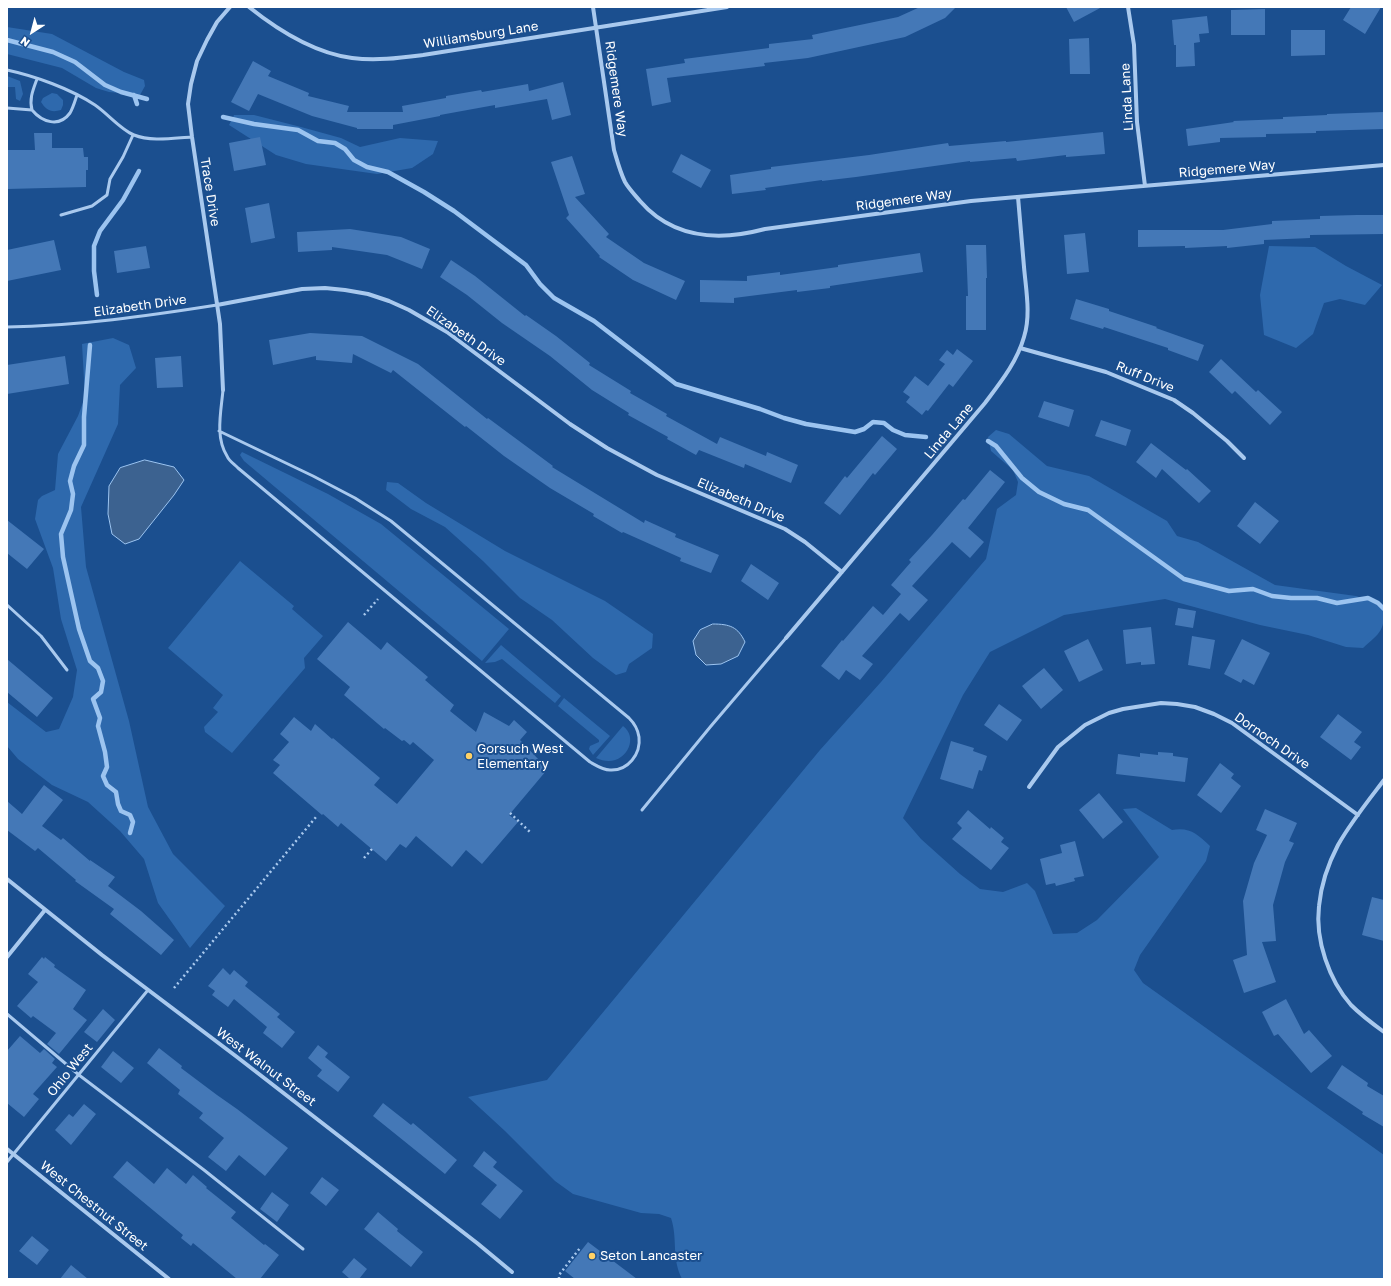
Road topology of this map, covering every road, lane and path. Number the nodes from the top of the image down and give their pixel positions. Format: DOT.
graph roads {
  1 [pos="230,7"];
  2 [pos="249,7"];
  3 [pos="593,7"];
  4 [pos="727,7"];
  5 [pos="1128,7"];
  6 [pos="597,27"];
  7 [pos="7,70"];
  8 [pos="37,79"];
  9 [pos="77,95"];
  10 [pos="7,108"];
  11 [pos="32,110"];
  12 [pos="133,135"];
  13 [pos="192,137"];
  14 [pos="1384,165"];
  15 [pos="1145,186"];
  16 [pos="1018,197"];
  17 [pos="61,215"];
  18 [pos="217,305"];
  19 [pos="7,327"];
  20 [pos="1020,348"];
  21 [pos="223,390"];
  22 [pos="219,432"];
  23 [pos="1244,458"];
  24 [pos="842,572"];
  25 [pos="378,598"];
  26 [pos="7,606"];
  27 [pos="364,615"];
  28 [pos="786,638"];
  29 [pos="67,670"];
  30 [pos="1384,780"];
  31 [pos="1029,787"];
  32 [pos="642,810"];
  33 [pos="510,813"];
  34 [pos="1358,815"];
  35 [pos="316,817"];
  36 [pos="530,832"];
  37 [pos="372,849"];
  38 [pos="364,858"];
  39 [pos="7,879"];
  40 [pos="45,910"];
  41 [pos="7,957"];
  42 [pos="174,988"];
  43 [pos="148,990"];
  44 [pos="7,1014"];
  45 [pos="1384,1032"];
  46 [pos="79,1075"];
  47 [pos="7,1149"];
  48 [pos="14,1154"];
  49 [pos="7,1162"];
  50 [pos="580,1248"];
  51 [pos="303,1249"];
  52 [pos="512,1272"];
  53 [pos="169,1279"];
  54 [pos="558,1279"];
  1 -- 13 [label="street, Trace Drive"];
  2 -- 6 [label="street, Williamsburg Lane"];
  3 -- 6 [label="street, Ridgemere Way"];
  4 -- 6 [label="street, Williamsburg Lane"];
  5 -- 15 [label="street, Linda Lane"];
  6 -- 16 [label="street, Ridgemere Way"];
  7 -- 8 [label="lane"];
  8 -- 9 [label="lane"];
  8 -- 11 [label="lane"];
  9 -- 11 [label="lane"];
  9 -- 12 [label="lane"];
  10 -- 11 [label="lane"];
  12 -- 13 [label="lane"];
  12 -- 17 [label="lane"];
  13 -- 18 [label="street, Trace Drive"];
  14 -- 15 [label="street, Ridgemere Way"];
  15 -- 16 [label="street, Ridgemere Way"];
  16 -- 20 [label="street, Linda Lane"];
  18 -- 19 [label="lane, Elizabeth Drive"];
  18 -- 21 [label="street, Trace Drive"];
  18 -- 24 [label="street, Elizabeth Drive"];
  20 -- 23 [label="street, Ruff Drive"];
  20 -- 24 [label="street, Linda Lane"];
  21 -- 22 [label="lane"];
  22 -- 22 [label="lane"];
  24 -- 28 [label="street, Linda Lane"];
  25 -- 27 [label="path"];
  26 -- 29 [label="lane"];
  28 -- 32 [label="lane"];
  30 -- 34 [label="street"];
  31 -- 34 [label="street, Dornoch Drive"];
  33 -- 36 [label="path"];
  34 -- 45 [label="street"];
  35 -- 42 [label="path"];
  37 -- 38 [label="path"];
  39 -- 40 [label="street, West Walnut Street"];
  40 -- 41 [label="street"];
  40 -- 43 [label="street, West Walnut Street"];
  43 -- 46 [label="lane, Ohio West"];
  43 -- 52 [label="street, West Walnut Street"];
  44 -- 46 [label="lane"];
  46 -- 48 [label="lane, Ohio West"];
  46 -- 51 [label="lane"];
  47 -- 48 [label="street, West Chestnut Street"];
  48 -- 49 [label="lane, Ohio West"];
  48 -- 53 [label="street, West Chestnut Street"];
  50 -- 54 [label="path"];
}
